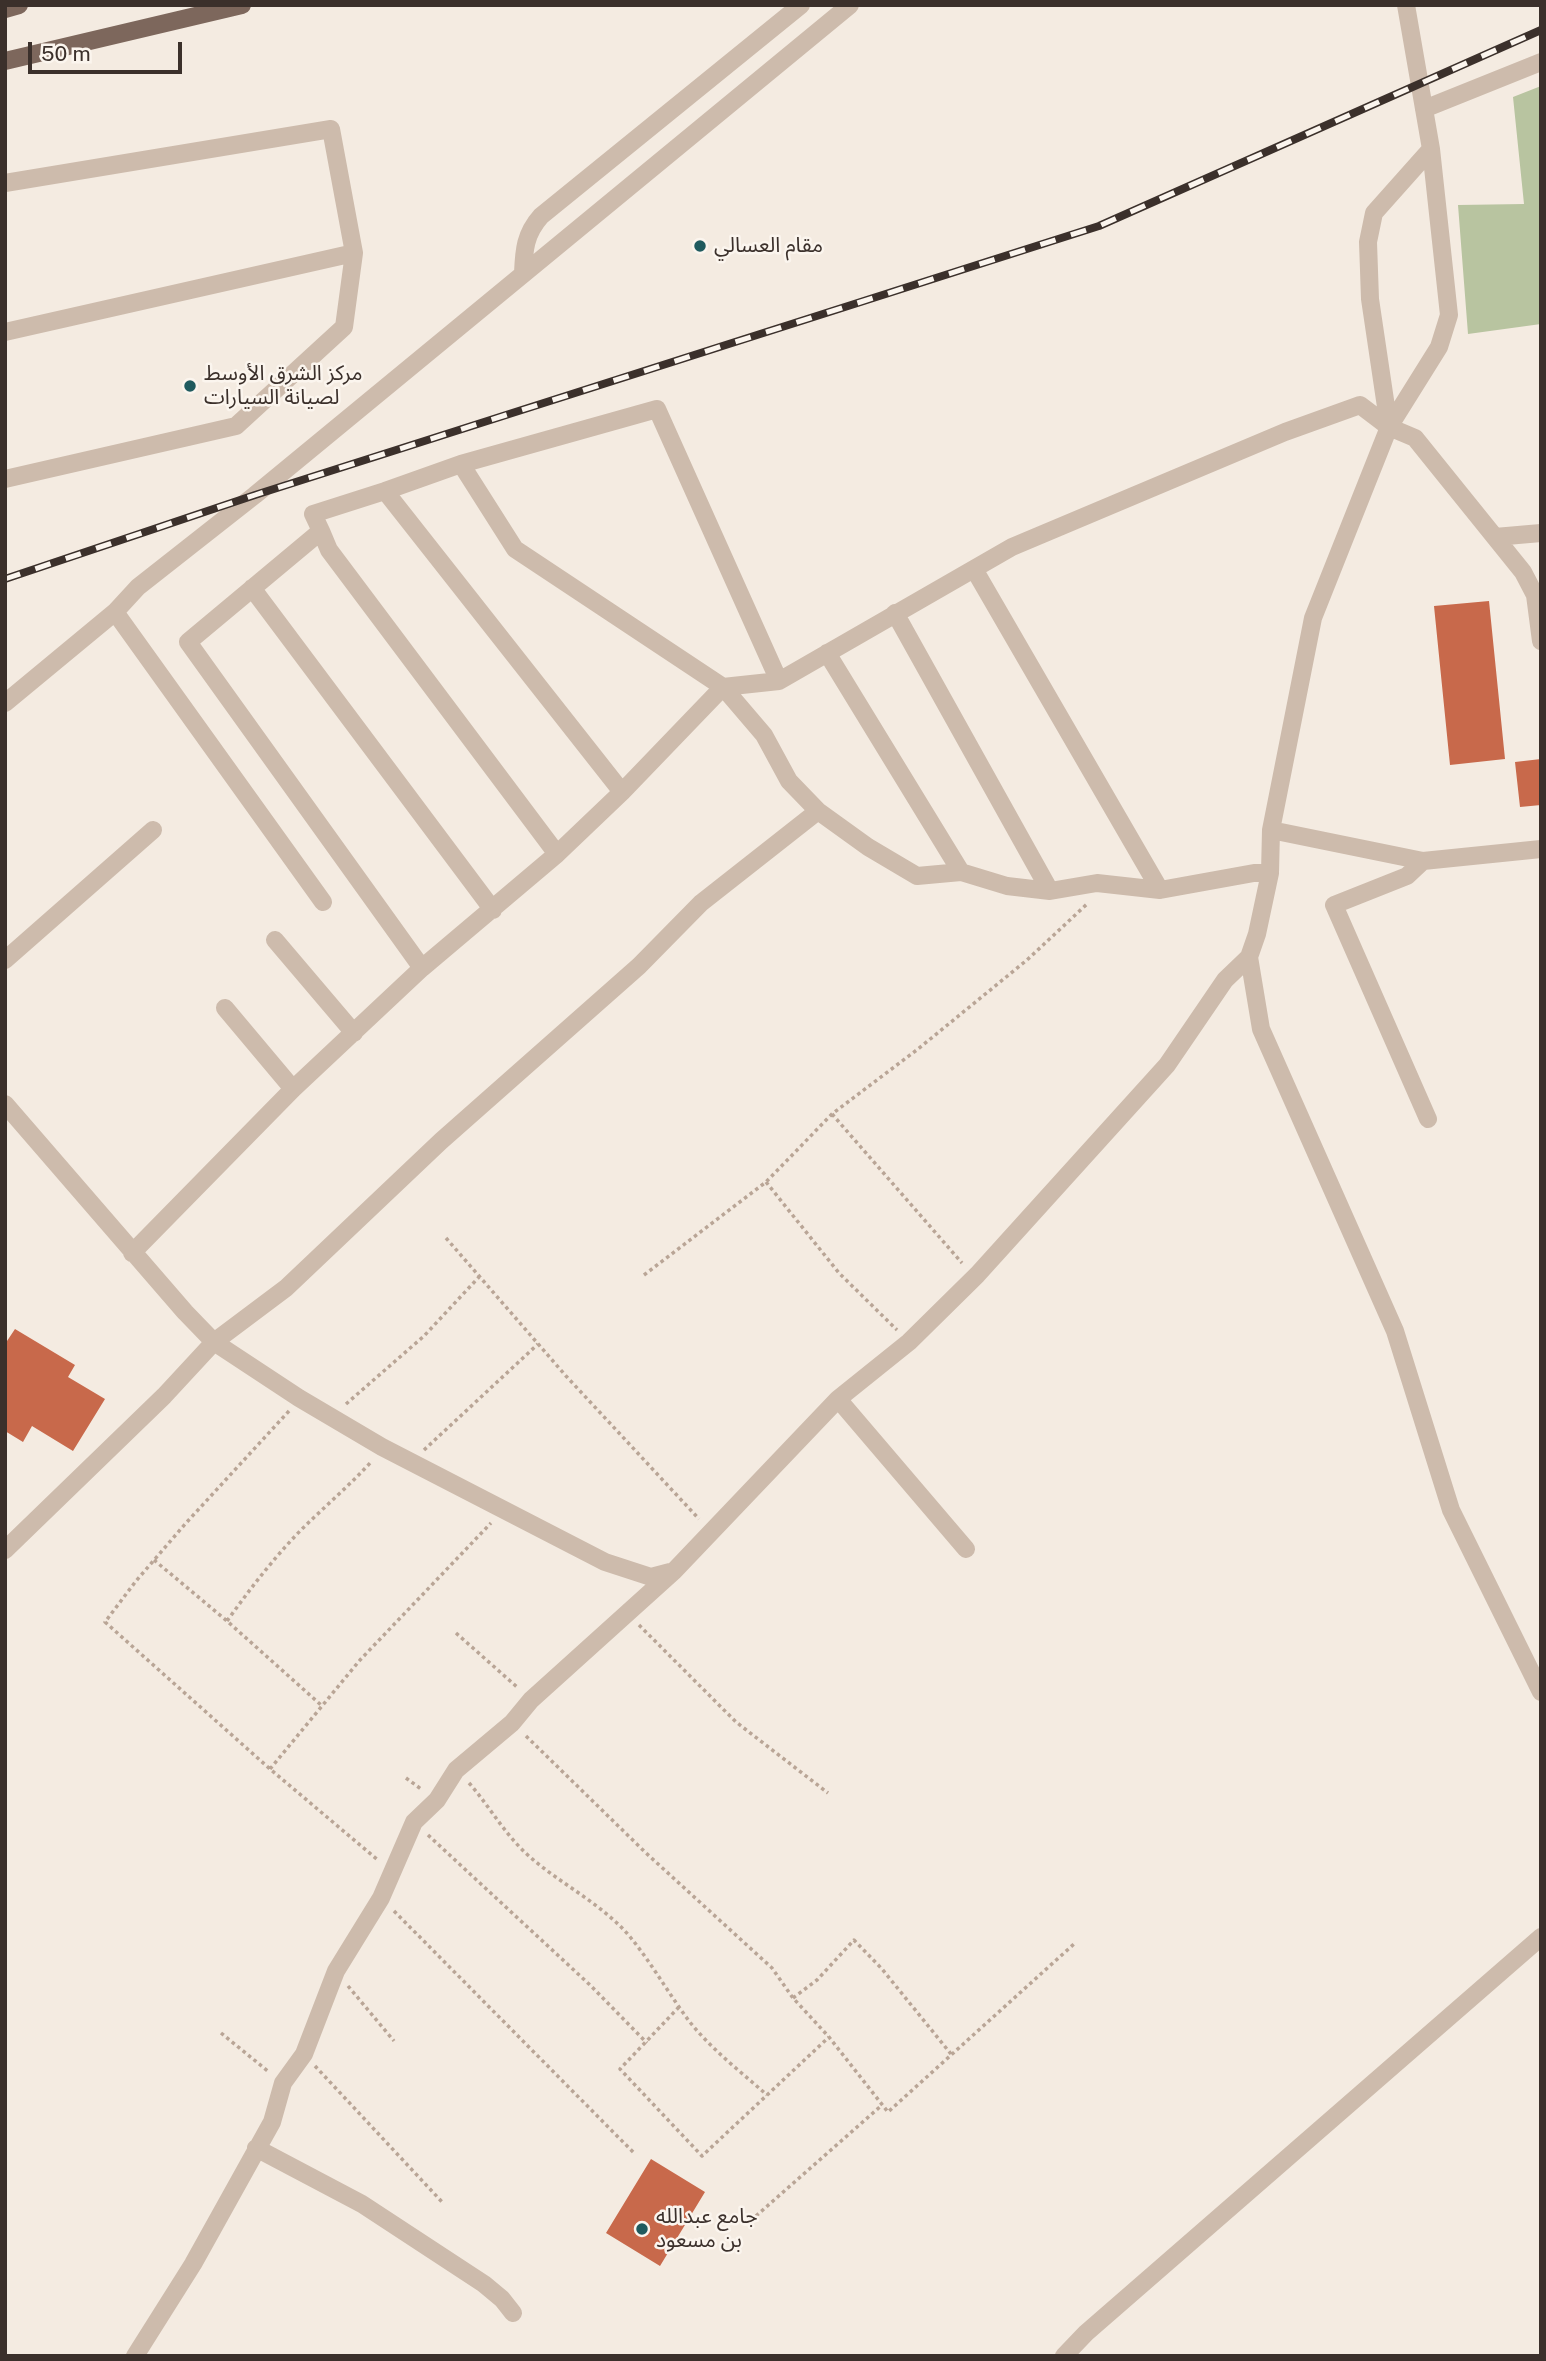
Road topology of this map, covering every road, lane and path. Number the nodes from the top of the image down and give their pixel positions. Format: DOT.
graph roads {
  1 [pos="19,5"];
  2 [pos="242,5"];
  3 [pos="801,5"];
  4 [pos="850,5"];
  5 [pos="1406,5"];
  6 [pos="5,9"];
  7 [pos="5,61"];
  8 [pos="1541,62"];
  9 [pos="1424,109"];
  10 [pos="1431,149"];
  11 [pos="5,183"];
  12 [pos="354,253"];
  13 [pos="523,273"];
  14 [pos="5,332"];
  15 [pos="1389,427"];
  16 [pos="461,464"];
  17 [pos="5,479"];
  18 [pos="385,491"];
  19 [pos="321,531"];
  20 [pos="1541,533"];
  21 [pos="1496,537"];
  22 [pos="974,569"];
  23 [pos="252,588"];
  24 [pos="115,612"];
  25 [pos="895,613"];
  26 [pos="1541,641"];
  27 [pos="827,653"];
  28 [pos="779,681"];
  29 [pos="723,687"];
  30 [pos="5,703"];
  31 [pos="622,792"];
  32 [pos="818,811"];
  33 [pos="153,830"];
  34 [pos="1272,830"];
  35 [pos="1541,849"];
  36 [pos="557,854"];
  37 [pos="1423,861"];
  38 [pos="961,872"];
  39 [pos="1270,873"];
  40 [pos="1097,883"];
  41 [pos="1160,890"];
  42 [pos="1050,891"];
  43 [pos="323,902"];
  44 [pos="493,910"];
  45 [pos="275,940"];
  46 [pos="1249,957"];
  47 [pos="5,960"];
  48 [pos="422,968"];
  49 [pos="225,1008"];
  50 [pos="354,1033"];
  51 [pos="293,1089"];
  52 [pos="5,1104"];
  53 [pos="832,1115"];
  54 [pos="1428,1119"];
  55 [pos="766,1182"];
  56 [pos="446,1238"];
  57 [pos="132,1252"];
  58 [pos="644,1275"];
  59 [pos="976,1275"];
  60 [pos="479,1278"];
  61 [pos="215,1342"];
  62 [pos="909,1342"];
  63 [pos="538,1344"];
  64 [pos="299,1398"];
  65 [pos="838,1399"];
  66 [pos="332,1418"];
  67 [pos="382,1447"];
  68 [pos="415,1464"];
  69 [pos="503,1507"];
  70 [pos="711,1530"];
  71 [pos="966,1549"];
  72 [pos="5,1550"];
  73 [pos="154,1560"];
  74 [pos="674,1571"];
  75 [pos="627,1612"];
  76 [pos="227,1620"];
  77 [pos="456,1633"];
  78 [pos="1541,1692"];
  79 [pos="531,1700"];
  80 [pos="321,1705"];
  81 [pos="512,1723"];
  82 [pos="270,1769"];
  83 [pos="456,1770"];
  84 [pos="828,1793"];
  85 [pos="414,1822"];
  86 [pos="393,1872"];
  87 [pos="381,1898"];
  88 [pos="1541,1937"];
  89 [pos="1074,1944"];
  90 [pos="336,1971"];
  91 [pos="793,1998"];
  92 [pos="679,2007"];
  93 [pos="221,2033"];
  94 [pos="829,2037"];
  95 [pos="394,2041"];
  96 [pos="647,2043"];
  97 [pos="304,2054"];
  98 [pos="951,2054"];
  99 [pos="283,2083"];
  100 [pos="767,2095"];
  101 [pos="882,2105"];
  102 [pos="256,2148"];
  103 [pos="634,2153"];
  104 [pos="443,2203"];
  105 [pos="756,2216"];
  106 [pos="513,2313"];
  107 [pos="135,2356"];
  108 [pos="1064,2356"];
  1 -- 6 [label="main road"];
  2 -- 7 [label="main road"];
  3 -- 13 [label="street"];
  4 -- 13 [label="street"];
  5 -- 9 [label="street"];
  8 -- 9 [label="street"];
  9 -- 10 [label="street"];
  10 -- 15 [label="street"];
  10 -- 15 [label="street"];
  11 -- 12 [label="street"];
  12 -- 14 [label="street"];
  12 -- 17 [label="street"];
  13 -- 24 [label="street"];
  15 -- 21 [label="street"];
  15 -- 22 [label="street"];
  15 -- 34 [label="street"];
  16 -- 18 [label="street"];
  16 -- 28 [label="street"];
  16 -- 29 [label="street"];
  18 -- 19 [label="street"];
  18 -- 31 [label="street"];
  19 -- 23 [label="street"];
  19 -- 36 [label="street"];
  20 -- 21 [label="street"];
  21 -- 26 [label="street"];
  22 -- 25 [label="street"];
  22 -- 41 [label="street"];
  23 -- 44 [label="street"];
  23 -- 48 [label="street"];
  24 -- 30 [label="street"];
  24 -- 43 [label="street"];
  25 -- 27 [label="street"];
  25 -- 42 [label="street"];
  27 -- 28 [label="street"];
  27 -- 38 [label="street"];
  28 -- 29 [label="street"];
  29 -- 31 [label="street"];
  29 -- 32 [label="street"];
  31 -- 36 [label="street"];
  32 -- 38 [label="street"];
  32 -- 61 [label="street"];
  33 -- 47 [label="street"];
  34 -- 37 [label="street"];
  34 -- 39 [label="street"];
  35 -- 37 [label="street"];
  36 -- 44 [label="street"];
  37 -- 54 [label="street"];
  38 -- 42 [label="street"];
  39 -- 41 [label="street"];
  39 -- 46 [label="street"];
  40 -- 41 [label="street"];
  40 -- 42 [label="street"];
  40 -- 53 [label="path"];
  44 -- 48 [label="street"];
  45 -- 50 [label="street"];
  46 -- 59 [label="street"];
  46 -- 78 [label="street"];
  48 -- 50 [label="street"];
  49 -- 51 [label="street"];
  50 -- 51 [label="street"];
  51 -- 57 [label="street"];
  52 -- 57 [label="street"];
  53 -- 55 [label="path"];
  53 -- 59 [label="path"];
  55 -- 58 [label="path"];
  55 -- 62 [label="path"];
  56 -- 60 [label="path"];
  57 -- 61 [label="street"];
  59 -- 62 [label="street"];
  60 -- 63 [label="path"];
  60 -- 66 [label="path"];
  61 -- 64 [label="street"];
  61 -- 72 [label="street"];
  62 -- 65 [label="street"];
  63 -- 68 [label="path"];
  63 -- 70 [label="path"];
  64 -- 66 [label="street"];
  64 -- 73 [label="path"];
  65 -- 70 [label="street"];
  65 -- 71 [label="street"];
  66 -- 67 [label="street"];
  67 -- 68 [label="street"];
  67 -- 76 [label="path"];
  68 -- 69 [label="street"];
  69 -- 74 [label="street"];
  69 -- 80 [label="path"];
  70 -- 74 [label="street"];
  73 -- 76 [label="path"];
  73 -- 82 [label="path"];
  74 -- 75 [label="street"];
  75 -- 79 [label="street"];
  75 -- 84 [label="path"];
  76 -- 80 [label="path"];
  77 -- 79 [label="path"];
  79 -- 81 [label="street"];
  80 -- 82 [label="path"];
  81 -- 83 [label="street"];
  81 -- 91 [label="path"];
  82 -- 86 [label="path"];
  83 -- 85 [label="street"];
  83 -- 92 [label="path"];
  85 -- 86 [label="street"];
  85 -- 96 [label="path"];
  86 -- 87 [label="street"];
  87 -- 90 [label="street"];
  87 -- 103 [label="path"];
  88 -- 108 [label="street"];
  89 -- 98 [label="path"];
  90 -- 95 [label="path"];
  90 -- 97 [label="street"];
  91 -- 94 [label="path"];
  91 -- 98 [label="path"];
  92 -- 96 [label="path"];
  92 -- 100 [label="path"];
  93 -- 99 [label="path"];
  94 -- 100 [label="path"];
  94 -- 101 [label="path"];
  96 -- 100 [label="path"];
  97 -- 99 [label="street"];
  97 -- 104 [label="path"];
  98 -- 101 [label="path"];
  99 -- 102 [label="street"];
  101 -- 105 [label="path"];
  102 -- 106 [label="street"];
  102 -- 107 [label="street"];
}
